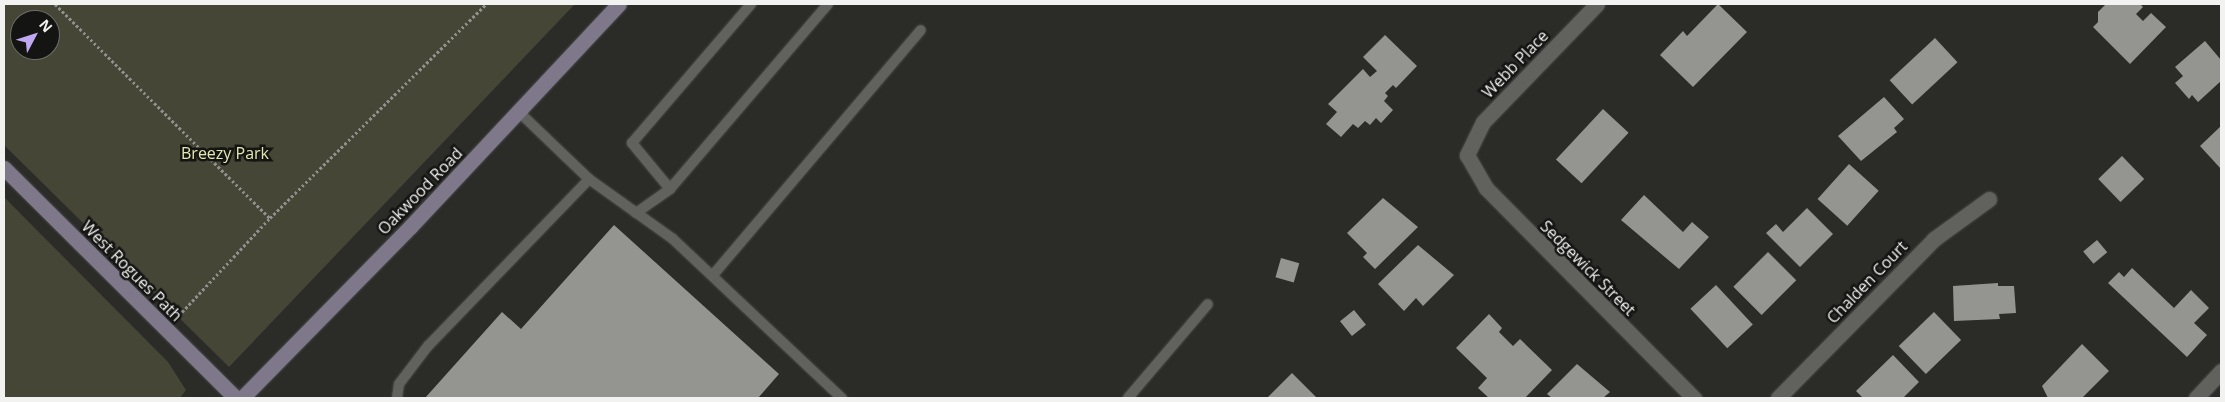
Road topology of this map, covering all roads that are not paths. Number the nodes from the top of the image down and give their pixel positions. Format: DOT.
graph roads {
  1 [pos="619,4"];
  2 [pos="751,4"];
  3 [pos="828,4"];
  4 [pos="1597,4"];
  5 [pos="921,30"];
  6 [pos="519,112"];
  7 [pos="1467,155"];
  8 [pos="4,168"];
  9 [pos="589,179"];
  10 [pos="670,189"];
  11 [pos="1989,199"];
  12 [pos="636,213"];
  13 [pos="713,275"];
  14 [pos="1208,304"];
  15 [pos="2221,371"];
  16 [pos="236,398"];
  17 [pos="242,398"];
  18 [pos="397,398"];
  19 [pos="842,398"];
  20 [pos="1128,398"];
  21 [pos="1694,398"];
  22 [pos="1778,398"];
  23 [pos="2196,398"];
  1 -- 6 [label="main road, Oakwood Road"];
  2 -- 10 [label="lane"];
  3 -- 10 [label="lane"];
  4 -- 7 [label="street, Webb Place"];
  5 -- 13 [label="lane"];
  6 -- 9 [label="lane"];
  6 -- 17 [label="main road, Oakwood Road"];
  7 -- 21 [label="street, Sedgewick Street"];
  8 -- 16 [label="main road, West Rogues Path"];
  9 -- 12 [label="lane"];
  9 -- 18 [label="lane"];
  10 -- 12 [label="lane"];
  11 -- 22 [label="street, Chalden Court"];
  12 -- 13 [label="lane"];
  13 -- 19 [label="lane"];
  14 -- 20 [label="lane"];
  15 -- 23 [label="street"];
}
